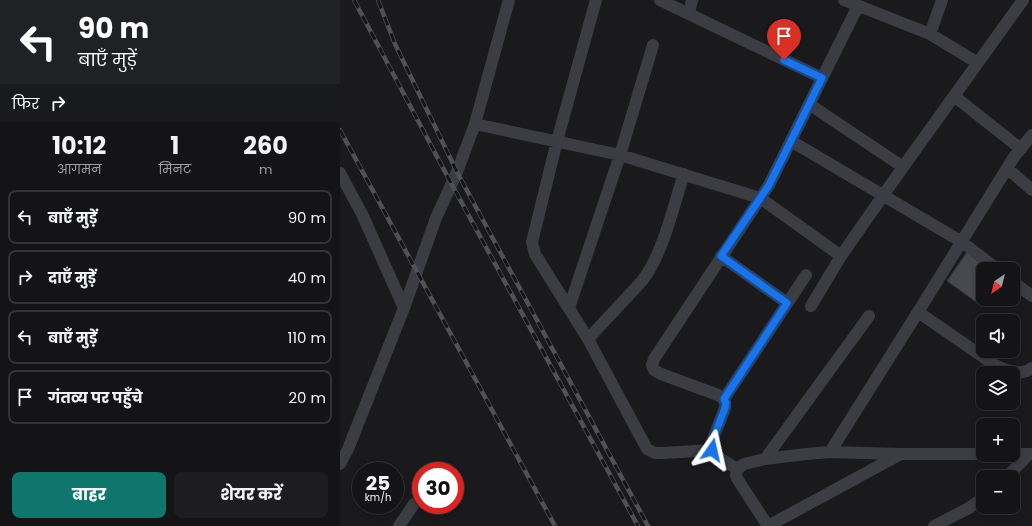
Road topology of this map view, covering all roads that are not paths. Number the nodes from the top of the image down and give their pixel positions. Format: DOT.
graph roads {
  1 [pos="508,0"];
  2 [pos="596,0"];
  3 [pos="660,0"];
  4 [pos="692,0"];
  5 [pos="844,0"];
  6 [pos="942,0"];
  7 [pos="1024,0"];
  8 [pos="858,6"];
  9 [pos="689,13"];
  10 [pos="930,34"];
  11 [pos="653,45"];
  12 [pos="978,63"];
  13 [pos="822,78"];
  14 [pos="954,96"];
  15 [pos="809,104"];
  16 [pos="475,124"];
  17 [pos="1032,134"];
  18 [pos="557,141"];
  19 [pos="791,141"];
  20 [pos="1021,149"];
  21 [pos="620,155"];
  22 [pos="903,167"];
  23 [pos="1007,168"];
  24 [pos="340,173"];
  25 [pos="684,174"];
  26 [pos="1032,190"];
  27 [pos="883,197"];
  28 [pos="760,198"];
  29 [pos="962,242"];
  30 [pos="721,256"];
  31 [pos="841,256"];
  32 [pos="988,262"];
  33 [pos="806,275"];
  34 [pos="1020,287"];
  35 [pos="1032,296"];
  36 [pos="787,303"];
  37 [pos="811,306"];
  38 [pos="404,308"];
  39 [pos="569,308"];
  40 [pos="918,312"];
  41 [pos="869,316"];
  42 [pos="588,339"];
  43 [pos="1032,368"];
  44 [pos="724,399"];
  45 [pos="712,450"];
  46 [pos="830,452"];
  47 [pos="900,454"];
  48 [pos="976,454"];
  49 [pos="1030,454"];
  50 [pos="765,459"];
  51 [pos="340,464"];
  52 [pos="737,469"];
  53 [pos="1014,470"];
  54 [pos="976,503"];
  55 [pos="412,507"];
  56 [pos="399,526"];
  57 [pos="768,526"];
  58 [pos="934,526"];
  1 -- 16 [label="street"];
  2 -- 18 [label="street"];
  3 -- 9 [label="street"];
  4 -- 9 [label="street"];
  5 -- 8 [label="street"];
  6 -- 10 [label="street"];
  7 -- 12 [label="street"];
  8 -- 10 [label="street"];
  8 -- 13 [label="street"];
  9 -- 13 [label="street"];
  10 -- 12 [label="street"];
  11 -- 21 [label="street"];
  12 -- 14 [label="street"];
  13 -- 15 [label="street"];
  14 -- 20 [label="street"];
  14 -- 22 [label="street"];
  15 -- 19 [label="street"];
  15 -- 22 [label="street"];
  16 -- 18 [label="street"];
  16 -- 38 [label="street"];
  17 -- 20 [label="street"];
  18 -- 21 [label="street"];
  18 -- 39 [label="street"];
  19 -- 27 [label="street"];
  19 -- 28 [label="street"];
  20 -- 23 [label="street"];
  21 -- 25 [label="street"];
  21 -- 39 [label="street"];
  22 -- 27 [label="street"];
  23 -- 26 [label="street"];
  23 -- 29 [label="street"];
  24 -- 38 [label="street"];
  25 -- 28 [label="street"];
  25 -- 42 [label="street"];
  27 -- 29 [label="street"];
  27 -- 31 [label="street"];
  28 -- 30 [label="street"];
  28 -- 31 [label="street"];
  29 -- 32 [label="street"];
  29 -- 40 [label="street"];
  30 -- 36 [label="street"];
  30 -- 44 [label="street"];
  31 -- 37 [label="street"];
  33 -- 36 [label="street"];
  34 -- 35 [label="street"];
  36 -- 44 [label="street"];
  38 -- 51 [label="street"];
  39 -- 42 [label="street"];
  40 -- 43 [label="street"];
  40 -- 46 [label="street"];
  41 -- 50 [label="street"];
  42 -- 45 [label="street"];
  44 -- 45 [label="street"];
  45 -- 52 [label="street"];
  46 -- 47 [label="street"];
  46 -- 50 [label="street"];
  47 -- 48 [label="street"];
  47 -- 57 [label="street"];
  49 -- 53 [label="street"];
  50 -- 52 [label="street"];
  52 -- 57 [label="street"];
  54 -- 58 [label="street"];
  55 -- 56 [label="street"];
}
